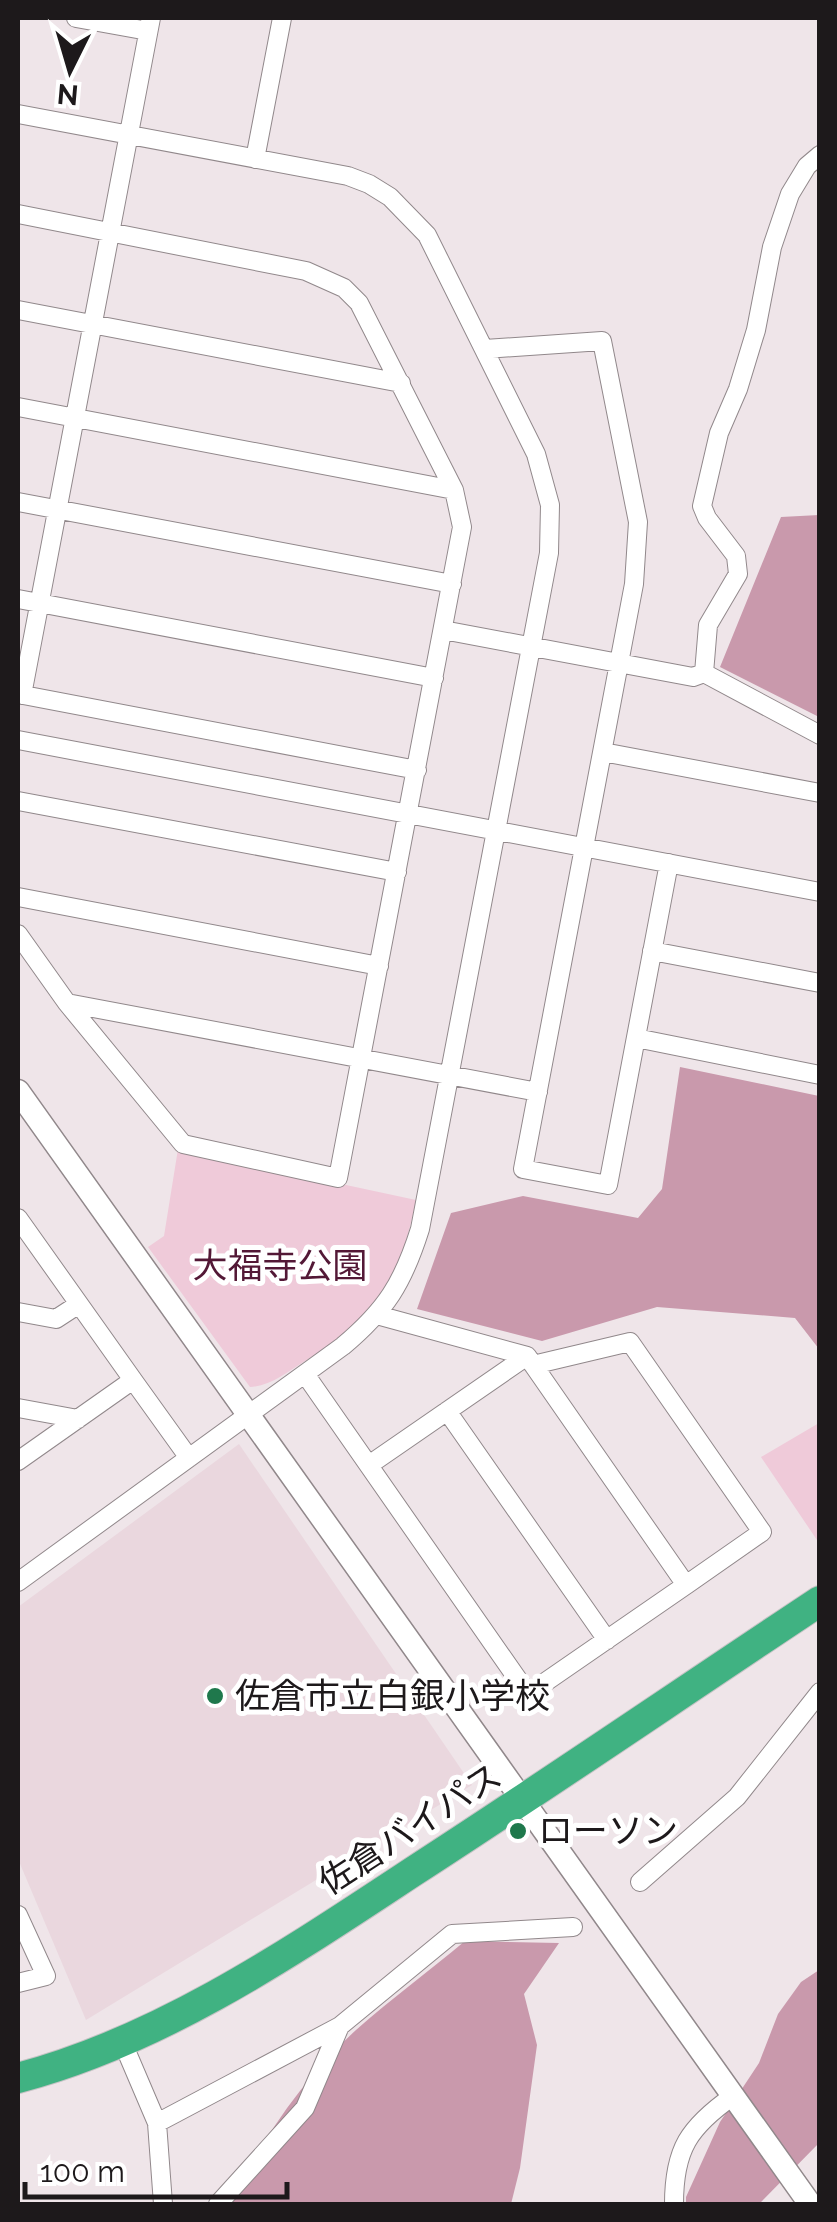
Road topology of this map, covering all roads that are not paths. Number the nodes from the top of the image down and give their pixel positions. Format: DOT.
graph roads {
  1 [pos="76,18"];
  2 [pos="282,18"];
  3 [pos="150,24"];
  4 [pos="18,114"];
  5 [pos="128,135"];
  6 [pos="820,156"];
  7 [pos="255,159"];
  8 [pos="18,214"];
  9 [pos="110,232"];
  10 [pos="18,310"];
  11 [pos="92,324"];
  12 [pos="484,348"];
  13 [pos="401,383"];
  14 [pos="18,407"];
  15 [pos="75,418"];
  16 [pos="454,490"];
  17 [pos="18,502"];
  18 [pos="58,509"];
  19 [pos="452,584"];
  20 [pos="18,599"];
  21 [pos="40,603"];
  22 [pos="443,630"];
  23 [pos="531,646"];
  24 [pos="620,663"];
  25 [pos="704,673"];
  26 [pos="434,678"];
  27 [pos="19,698"];
  28 [pos="820,735"];
  29 [pos="18,740"];
  30 [pos="602,752"];
  31 [pos="416,770"];
  32 [pos="820,793"];
  33 [pos="18,801"];
  34 [pos="408,814"];
  35 [pos="496,832"];
  36 [pos="584,847"];
  37 [pos="668,863"];
  38 [pos="397,872"];
  39 [pos="820,892"];
  40 [pos="18,898"];
  41 [pos="18,934"];
  42 [pos="652,952"];
  43 [pos="379,966"];
  44 [pos="820,983"];
  45 [pos="67,1003"];
  46 [pos="636,1038"];
  47 [pos="362,1059"];
  48 [pos="450,1075"];
  49 [pos="820,1075"];
  50 [pos="18,1092"];
  51 [pos="538,1092"];
  52 [pos="18,1218"];
  53 [pos="79,1304"];
  54 [pos="18,1312"];
  55 [pos="377,1316"];
  56 [pos="530,1360"];
  57 [pos="305,1374"];
  58 [pos="133,1380"];
  59 [pos="18,1408"];
  60 [pos="447,1411"];
  61 [pos="248,1414"];
  62 [pos="78,1419"];
  63 [pos="189,1458"];
  64 [pos="18,1462"];
  65 [pos="369,1466"];
  66 [pos="18,1582"];
  67 [pos="686,1585"];
  68 [pos="819,1603"];
  69 [pos="606,1640"];
  70 [pos="820,1692"];
  71 [pos="524,1800"];
  72 [pos="640,1882"];
  73 [pos="18,1916"];
  74 [pos="573,1927"];
  75 [pos="18,1983"];
  76 [pos="340,2026"];
  77 [pos="122,2040"];
  78 [pos="18,2078"];
  79 [pos="733,2096"];
  80 [pos="157,2123"];
  81 [pos="163,2204"];
  82 [pos="218,2204"];
  83 [pos="674,2204"];
  84 [pos="810,2204"];
  1 -- 3 [label="street"];
  2 -- 7 [label="street"];
  3 -- 5 [label="street"];
  4 -- 5 [label="street"];
  5 -- 7 [label="street"];
  5 -- 9 [label="street"];
  6 -- 25 [label="street"];
  7 -- 12 [label="street"];
  8 -- 9 [label="street"];
  9 -- 11 [label="street"];
  9 -- 13 [label="street"];
  10 -- 11 [label="street"];
  11 -- 13 [label="street"];
  11 -- 15 [label="street"];
  12 -- 23 [label="street"];
  12 -- 24 [label="street"];
  13 -- 16 [label="street"];
  14 -- 15 [label="street"];
  15 -- 16 [label="street"];
  15 -- 18 [label="street"];
  16 -- 19 [label="street"];
  17 -- 18 [label="street"];
  18 -- 19 [label="street"];
  18 -- 21 [label="street"];
  19 -- 22 [label="street"];
  20 -- 21 [label="street"];
  21 -- 26 [label="street"];
  21 -- 27 [label="street"];
  22 -- 23 [label="street"];
  22 -- 26 [label="street"];
  23 -- 24 [label="street"];
  23 -- 35 [label="street"];
  24 -- 25 [label="street"];
  24 -- 30 [label="street"];
  25 -- 28 [label="street"];
  26 -- 31 [label="street"];
  27 -- 31 [label="street"];
  29 -- 34 [label="street"];
  30 -- 32 [label="street"];
  30 -- 36 [label="street"];
  31 -- 34 [label="street"];
  33 -- 38 [label="street"];
  34 -- 35 [label="street"];
  34 -- 38 [label="street"];
  35 -- 36 [label="street"];
  35 -- 48 [label="street"];
  36 -- 37 [label="street"];
  36 -- 51 [label="street"];
  37 -- 39 [label="street"];
  37 -- 42 [label="street"];
  38 -- 43 [label="street"];
  40 -- 43 [label="street"];
  41 -- 45 [label="street"];
  42 -- 44 [label="street"];
  42 -- 46 [label="street"];
  43 -- 47 [label="street"];
  45 -- 47 [label="street"];
  45 -- 47 [label="street"];
  46 -- 49 [label="street"];
  46 -- 51 [label="street"];
  47 -- 48 [label="street"];
  48 -- 51 [label="street"];
  48 -- 55 [label="street"];
  50 -- 61 [label="street"];
  52 -- 53 [label="street"];
  53 -- 54 [label="street"];
  53 -- 58 [label="street"];
  55 -- 56 [label="street"];
  55 -- 57 [label="street"];
  56 -- 60 [label="street"];
  56 -- 67 [label="street"];
  56 -- 67 [label="street"];
  57 -- 61 [label="street"];
  57 -- 65 [label="street"];
  58 -- 62 [label="street"];
  58 -- 63 [label="street"];
  59 -- 62 [label="street"];
  60 -- 65 [label="street"];
  60 -- 69 [label="street"];
  61 -- 63 [label="street"];
  61 -- 71 [label="street"];
  62 -- 64 [label="street"];
  63 -- 66 [label="street"];
  65 -- 69 [label="street"];
  67 -- 69 [label="street"];
  68 -- 71 [label="highway, 佐倉バイパス"];
  70 -- 72 [label="street"];
  71 -- 77 [label="highway, 佐倉バイパス"];
  71 -- 79 [label="street"];
  73 -- 75 [label="street"];
  74 -- 76 [label="street"];
  76 -- 80 [label="street"];
  76 -- 82 [label="street"];
  77 -- 78 [label="highway, 佐倉バイパス"];
  77 -- 80 [label="street"];
  79 -- 83 [label="street"];
  79 -- 84 [label="street"];
  80 -- 81 [label="street"];
}
